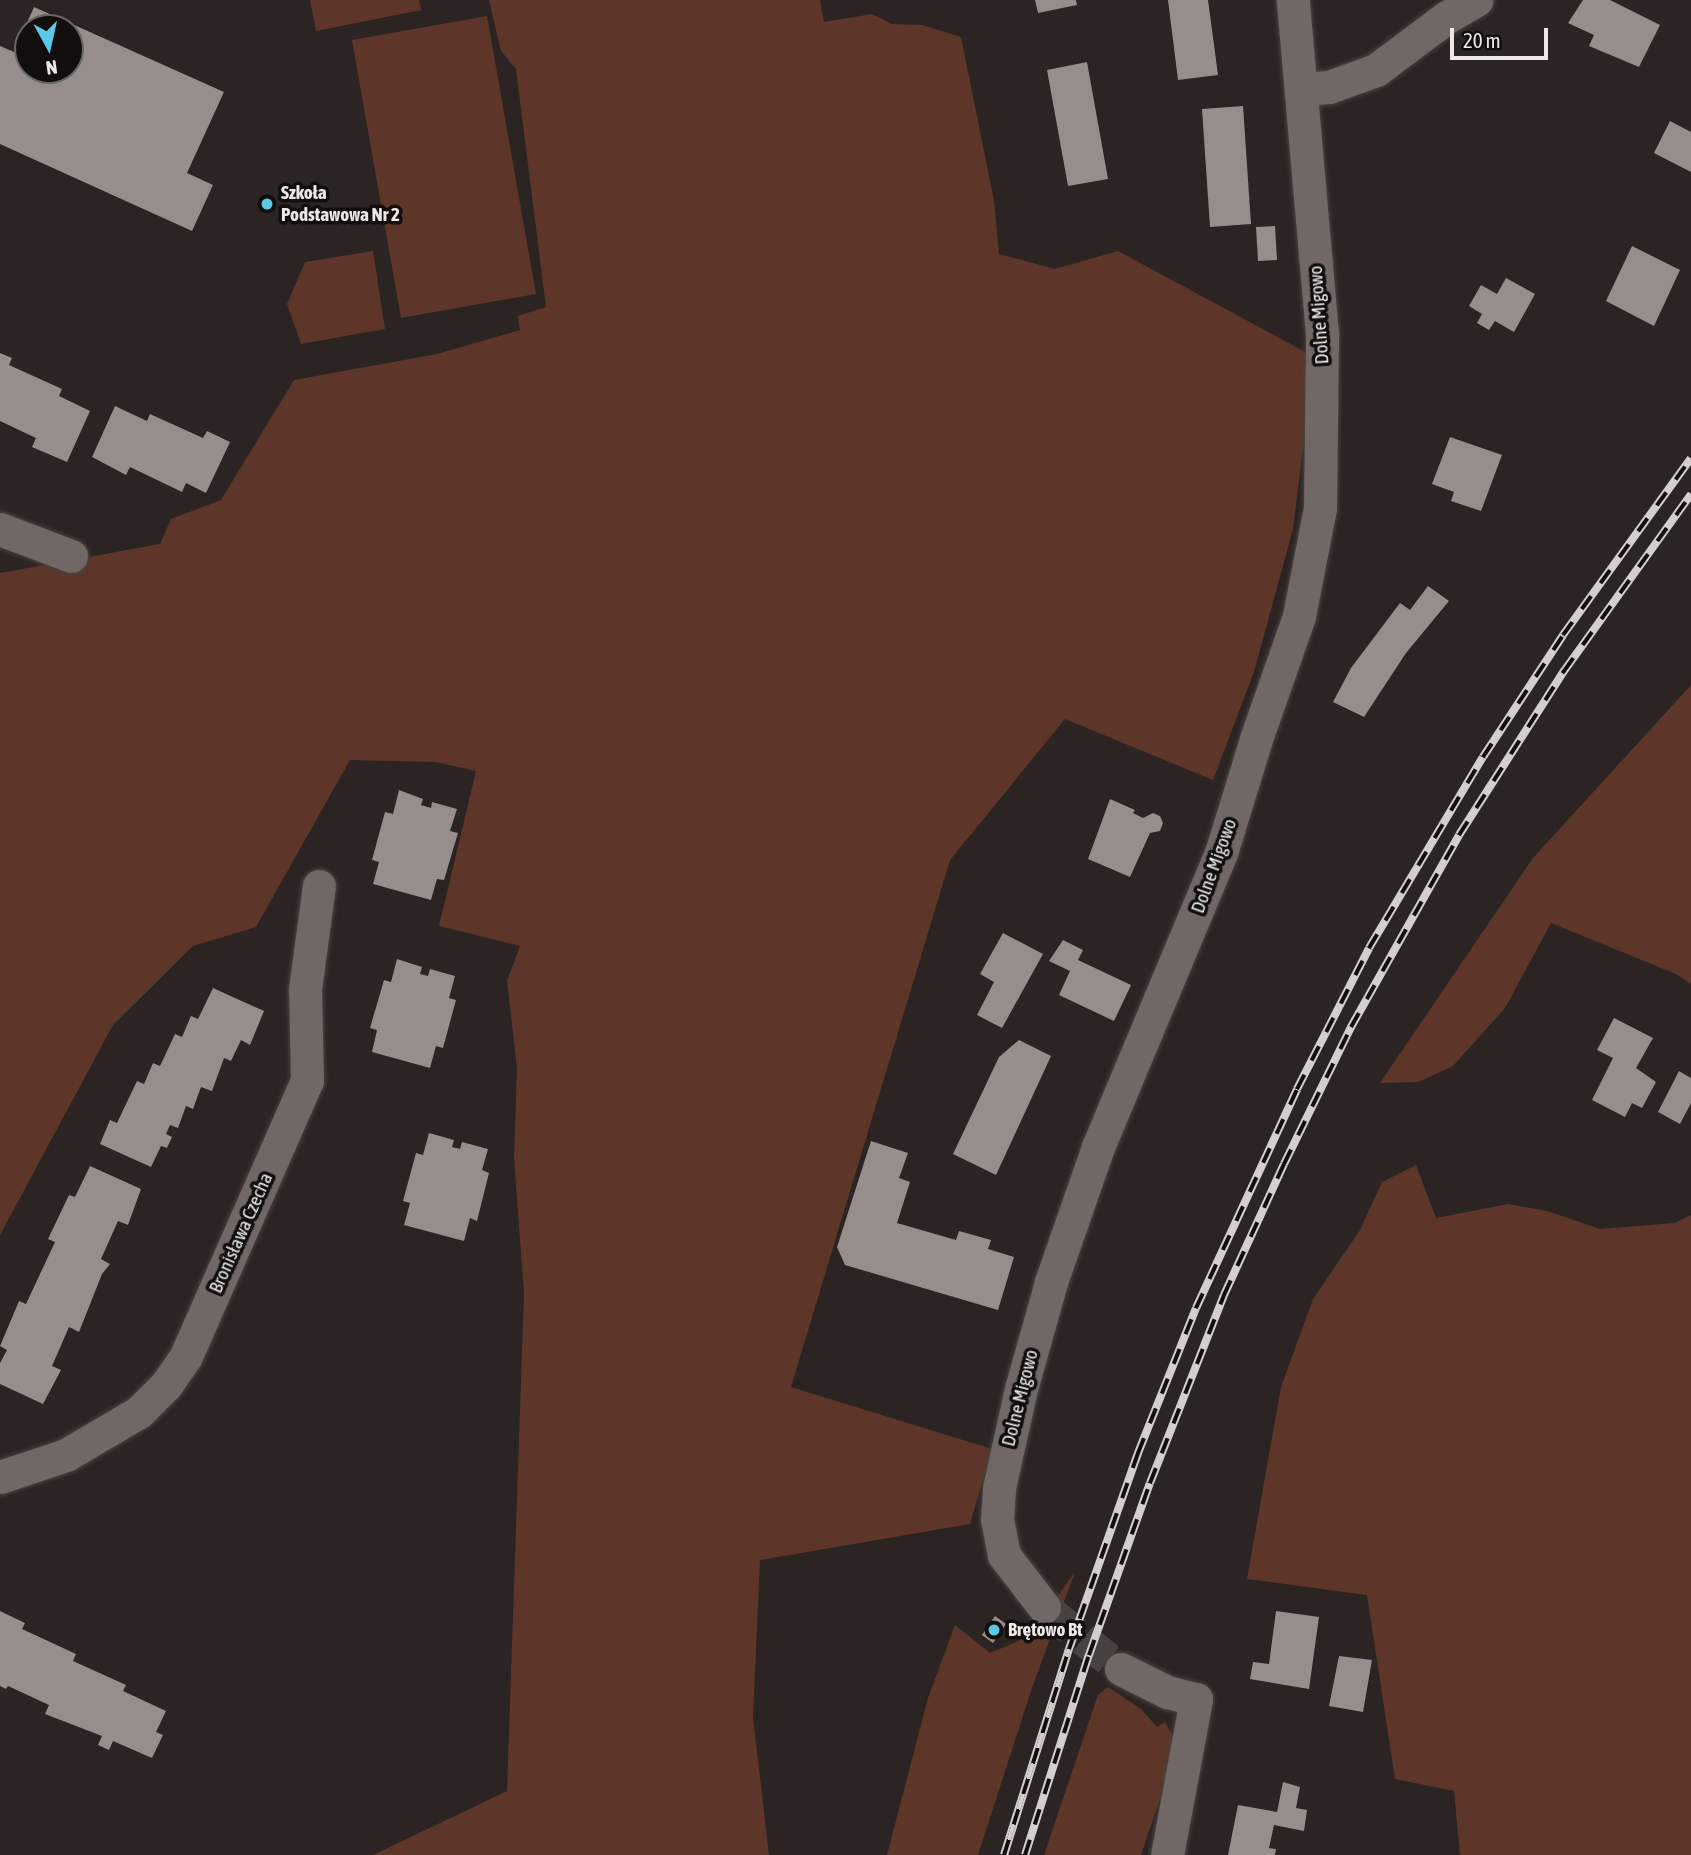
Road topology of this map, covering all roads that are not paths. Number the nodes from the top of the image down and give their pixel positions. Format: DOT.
graph roads {
  1 [pos="1293,0"];
  2 [pos="1476,0"];
  3 [pos="1301,89"];
  4 [pos="0,529"];
  5 [pos="71,556"];
  6 [pos="319,886"];
  7 [pos="0,1477"];
  8 [pos="1044,1607"];
  9 [pos="1121,1669"];
  10 [pos="1167,1855"];
  1 -- 3 [label="street, Dolne Migowo"];
  2 -- 3 [label="street"];
  3 -- 8 [label="street, Dolne Migowo"];
  4 -- 5 [label="street"];
  6 -- 7 [label="street, Bronisława Czecha"];
  9 -- 10 [label="street"];
}
